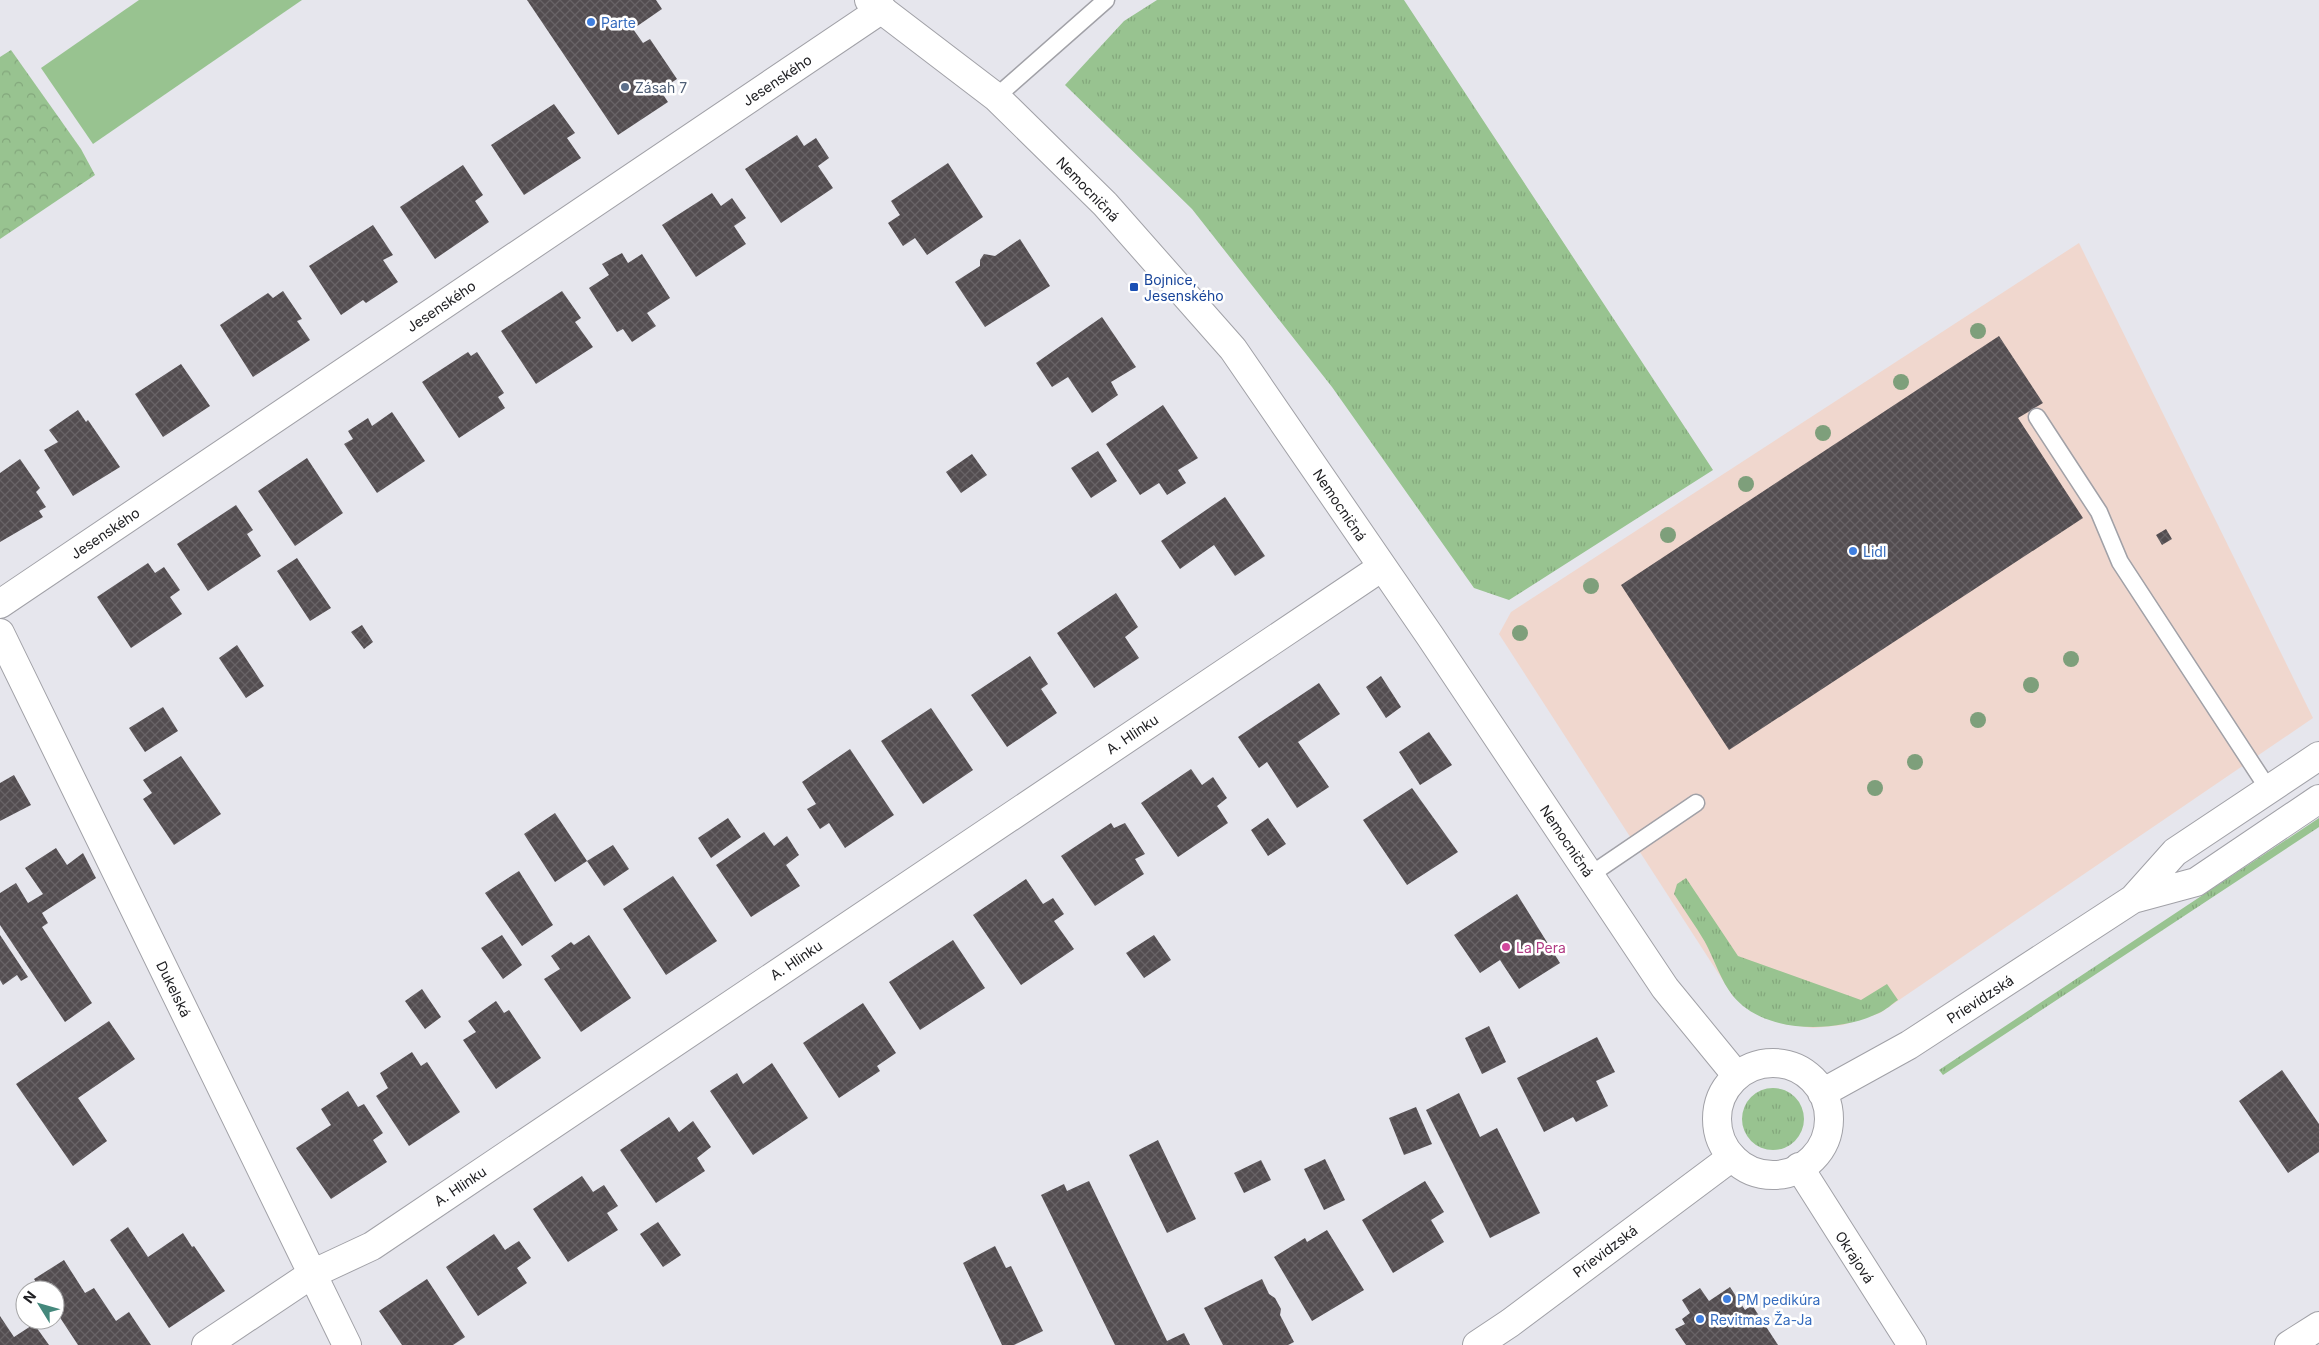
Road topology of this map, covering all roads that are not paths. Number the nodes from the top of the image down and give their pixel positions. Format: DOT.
graph roads {
  1 [pos="1106,0"];
  2 [pos="875,4"];
  3 [pos="996,97"];
  4 [pos="2037,417"];
  5 [pos="1382,567"];
  6 [pos="0,604"];
  7 [pos="0,633"];
  8 [pos="2319,756"];
  9 [pos="2269,790"];
  10 [pos="2319,799"];
  11 [pos="1696,803"];
  12 [pos="1590,875"];
  13 [pos="2133,898"];
  14 [pos="1737,1076"];
  15 [pos="1822,1093"];
  16 [pos="1732,1157"];
  17 [pos="1799,1168"];
  18 [pos="312,1274"];
  19 [pos="2319,1326"];
  20 [pos="206,1345"];
  21 [pos="347,1345"];
  22 [pos="1477,1345"];
  23 [pos="1912,1345"];
  24 [pos="2289,1345"];
  1 -- 3 [label="lane"];
  2 -- 3 [label="street, Nemocničná"];
  2 -- 6 [label="street, Jesenského"];
  3 -- 5 [label="street, Nemocničná"];
  4 -- 9 [label="lane"];
  5 -- 12 [label="street, Nemocničná"];
  5 -- 18 [label="street, A. Hlinku"];
  7 -- 18 [label="street, Dukelská"];
  8 -- 9 [label="street, Prievidzská"];
  9 -- 13 [label="street, Prievidzská"];
  10 -- 13 [label="street, Prievidzská"];
  11 -- 12 [label="lane"];
  12 -- 14 [label="street, Nemocničná"];
  13 -- 15 [label="street, Prievidzská"];
  14 -- 15 [label="street"];
  14 -- 16 [label="street"];
  15 -- 17 [label="street"];
  16 -- 17 [label="street"];
  16 -- 22 [label="street, Prievidzská"];
  17 -- 23 [label="street, Okrajová"];
  18 -- 20 [label="street, A. Hlinku"];
  18 -- 21 [label="street, Dukelská"];
  19 -- 24 [label="street"];
}
